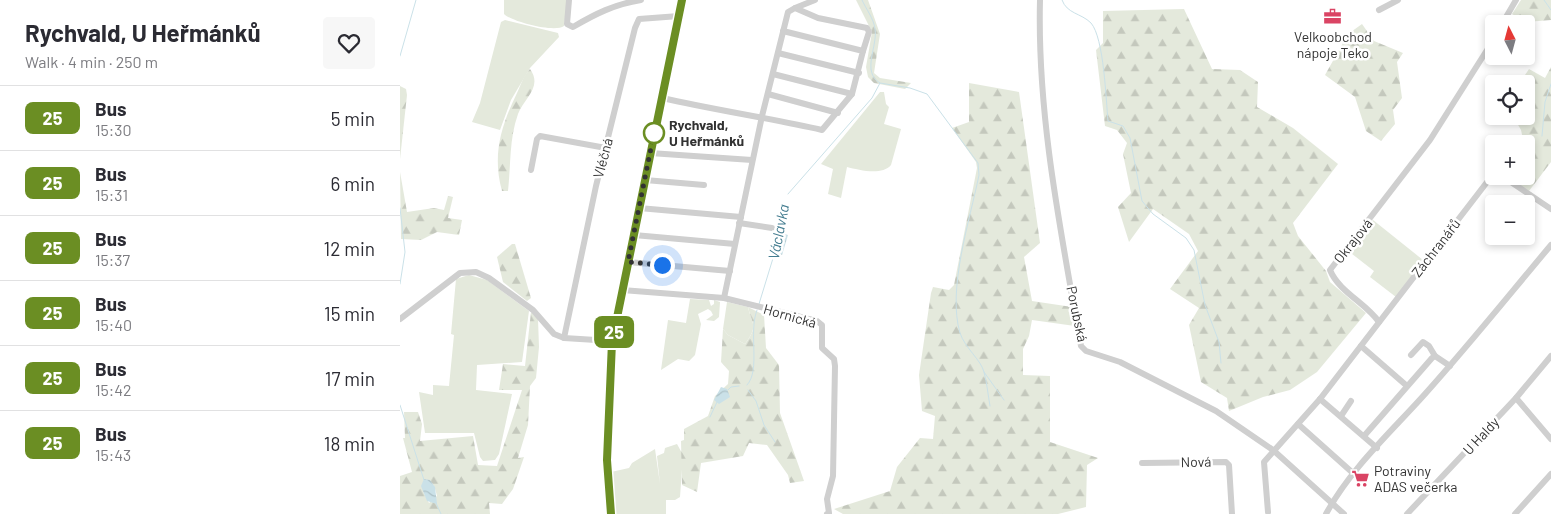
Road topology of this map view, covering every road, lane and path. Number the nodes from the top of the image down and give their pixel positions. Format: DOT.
graph roads {
  1 [pos="569,0"];
  2 [pos="640,0"];
  3 [pos="682,0"];
  4 [pos="815,0"];
  5 [pos="1040,0"];
  6 [pos="1398,0"];
  7 [pos="1516,0"];
  8 [pos="795,8"];
  9 [pos="1379,10"];
  10 [pos="1507,15"];
  11 [pos="679,16"];
  12 [pos="784,31"];
  13 [pos="863,51"];
  14 [pos="778,53"];
  15 [pos="1485,53"];
  16 [pos="859,73"];
  17 [pos="773,74"];
  18 [pos="768,94"];
  19 [pos="852,94"];
  20 [pos="662,98"];
  21 [pos="838,113"];
  22 [pos="762,116"];
  23 [pos="606,148"];
  24 [pos="650,153"];
  25 [pos="752,160"];
  26 [pos="531,170"];
  27 [pos="645,180"];
  28 [pos="704,185"];
  29 [pos="1485,185"];
  30 [pos="1515,185"];
  31 [pos="639,208"];
  32 [pos="1551,209"];
  33 [pos="740,220"];
  34 [pos="772,228"];
  35 [pos="634,235"];
  36 [pos="735,244"];
  37 [pos="1551,245"];
  38 [pos="628,262"];
  39 [pos="730,272"];
  40 [pos="622,290"];
  41 [pos="724,298"];
  42 [pos="400,319"];
  43 [pos="1379,322"];
  44 [pos="564,338"];
  45 [pos="612,342"];
  46 [pos="1362,346"];
  47 [pos="1411,356"];
  48 [pos="1435,356"];
  49 [pos="1551,356"];
  50 [pos="1450,366"];
  51 [pos="1407,386"];
  52 [pos="1516,398"];
  53 [pos="1320,399"];
  54 [pos="1351,401"];
  55 [pos="1341,416"];
  56 [pos="1298,424"];
  57 [pos="1364,436"];
  58 [pos="1551,439"];
  59 [pos="1377,448"];
  60 [pos="1273,450"];
  61 [pos="1142,463"];
  62 [pos="1354,474"];
  63 [pos="1551,474"];
  64 [pos="1331,502"];
  65 [pos="1268,512"];
  66 [pos="611,514"];
  67 [pos="827,514"];
  68 [pos="1232,514"];
  69 [pos="1326,514"];
  70 [pos="1344,514"];
  71 [pos="1407,514"];
  72 [pos="1515,514"];
  1 -- 2 [label="street"];
  3 -- 11 [label="street"];
  4 -- 8 [label="street"];
  5 -- 60 [label="street, Porubská"];
  6 -- 9 [label="street"];
  7 -- 10 [label="street"];
  8 -- 12 [label="street"];
  8 -- 13 [label="street"];
  11 -- 20 [label="street"];
  11 -- 23 [label="street, Vléčná"];
  12 -- 13 [label="street"];
  12 -- 14 [label="street"];
  13 -- 16 [label="street"];
  14 -- 16 [label="street"];
  14 -- 17 [label="street"];
  15 -- 43 [label="street, Okrajová"];
  16 -- 19 [label="street"];
  17 -- 18 [label="street"];
  17 -- 19 [label="street"];
  18 -- 21 [label="street"];
  18 -- 22 [label="street"];
  19 -- 21 [label="street"];
  20 -- 22 [label="street"];
  20 -- 24 [label="street"];
  21 -- 22 [label="street"];
  22 -- 25 [label="street"];
  23 -- 26 [label="street"];
  23 -- 44 [label="street, Vléčná"];
  24 -- 25 [label="street"];
  24 -- 27 [label="street"];
  25 -- 33 [label="street"];
  27 -- 28 [label="street"];
  27 -- 31 [label="street"];
  29 -- 43 [label="street, Záchranářů"];
  30 -- 32 [label="street"];
  31 -- 33 [label="street"];
  31 -- 35 [label="street"];
  33 -- 34 [label="street"];
  33 -- 36 [label="street"];
  35 -- 36 [label="street"];
  35 -- 38 [label="street"];
  36 -- 39 [label="street"];
  37 -- 50 [label="street"];
  38 -- 39 [label="street"];
  38 -- 40 [label="street"];
  39 -- 41 [label="street"];
  40 -- 41 [label="street, Hornická"];
  40 -- 45 [label="street"];
  41 -- 67 [label="street, Hornická"];
  42 -- 44 [label="street"];
  43 -- 46 [label="street"];
  44 -- 45 [label="street"];
  45 -- 66 [label="street"];
  46 -- 51 [label="street"];
  46 -- 53 [label="street"];
  47 -- 48 [label="street"];
  48 -- 50 [label="street"];
  48 -- 51 [label="street"];
  49 -- 52 [label="street, U Haldy"];
  50 -- 59 [label="street"];
  51 -- 57 [label="street"];
  52 -- 58 [label="street"];
  52 -- 71 [label="street, U Haldy"];
  53 -- 55 [label="street"];
  53 -- 56 [label="street"];
  54 -- 55 [label="street"];
  55 -- 57 [label="street"];
  56 -- 60 [label="street"];
  56 -- 62 [label="street"];
  57 -- 59 [label="street"];
  59 -- 62 [label="street"];
  60 -- 64 [label="street, Porubská"];
  60 -- 65 [label="street"];
  61 -- 68 [label="street, Nová"];
  62 -- 64 [label="street"];
  63 -- 72 [label="street"];
  64 -- 69 [label="street"];
  64 -- 70 [label="street, Porubská"];
}
